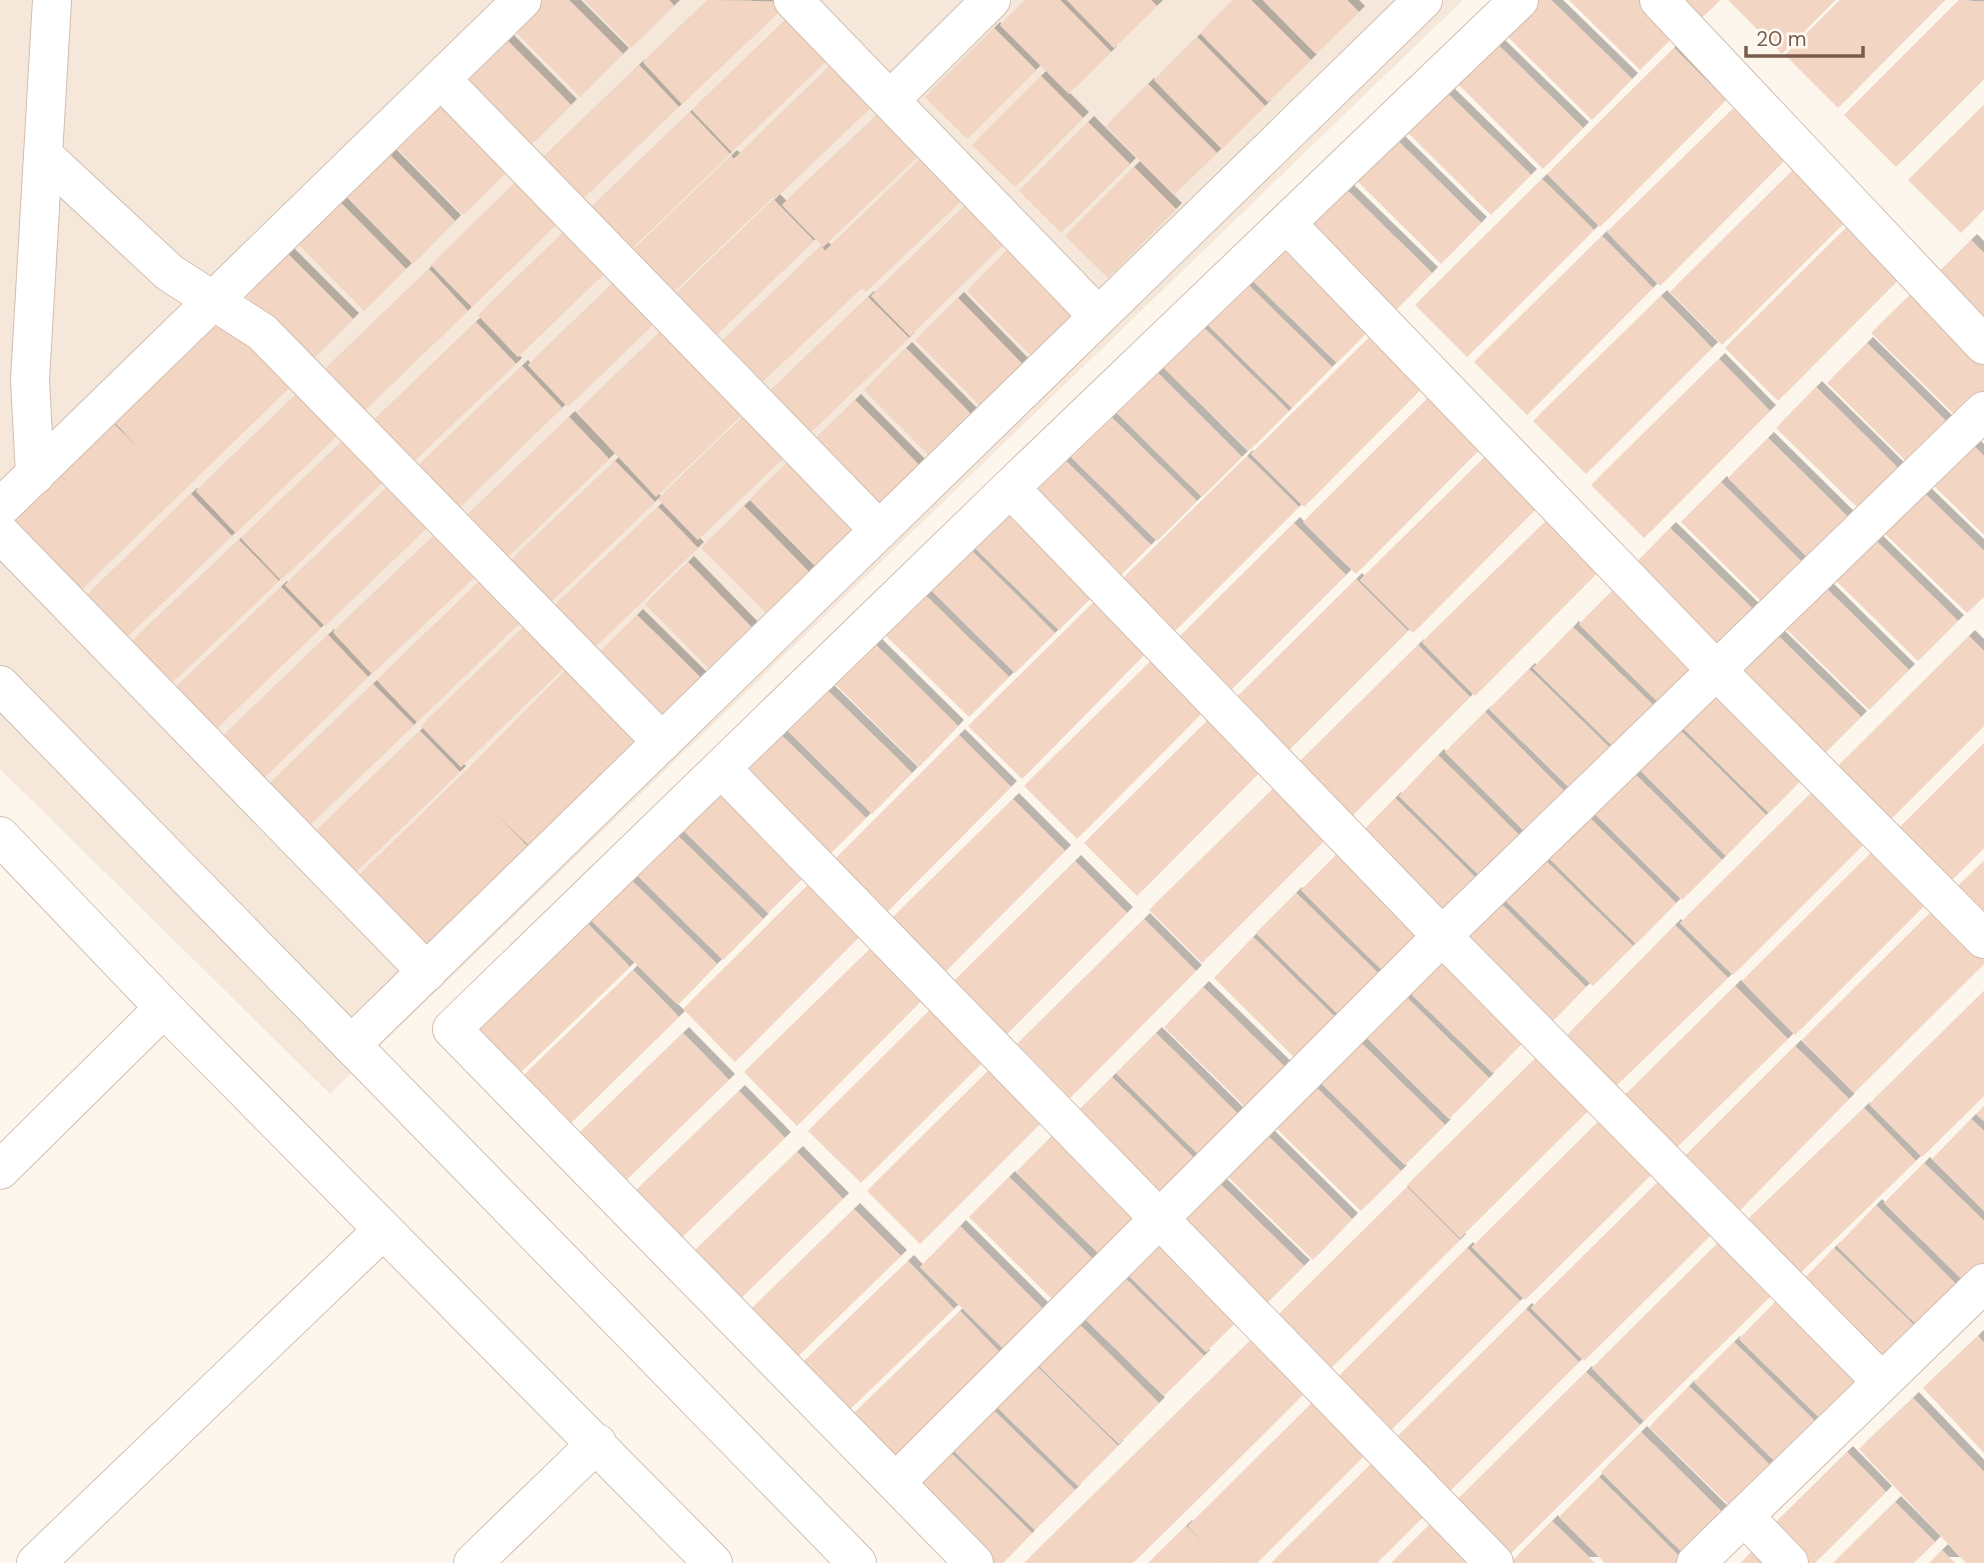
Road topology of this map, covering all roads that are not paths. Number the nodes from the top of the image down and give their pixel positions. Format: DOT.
graph roads {
  1 [pos="52,0"];
  2 [pos="522,0"];
  3 [pos="793,0"];
  4 [pos="991,0"];
  5 [pos="1423,0"];
  6 [pos="1519,0"];
  7 [pos="1659,0"];
  8 [pos="441,79"];
  9 [pos="890,100"];
  10 [pos="43,155"];
  11 [pos="1287,224"];
  12 [pos="212,302"];
  13 [pos="1098,316"];
  14 [pos="1984,345"];
  15 [pos="1984,411"];
  16 [pos="35,475"];
  17 [pos="1010,488"];
  18 [pos="0,509"];
  19 [pos="879,530"];
  20 [pos="0,533"];
  21 [pos="1717,671"];
  22 [pos="0,685"];
  23 [pos="662,742"];
  24 [pos="722,769"];
  25 [pos="0,836"];
  26 [pos="1442,936"];
  27 [pos="1984,939"];
  28 [pos="427,972"];
  29 [pos="164,1008"];
  30 [pos="351,1045"];
  31 [pos="0,1170"];
  32 [pos="1159,1217"];
  33 [pos="383,1230"];
  34 [pos="1984,1283"];
  35 [pos="1881,1381"];
  36 [pos="597,1443"];
  37 [pos="896,1482"];
  38 [pos="1744,1516"];
  39 [pos="36,1563"];
  40 [pos="473,1563"];
  41 [pos="713,1563"];
  42 [pos="857,1563"];
  43 [pos="975,1563"];
  44 [pos="1494,1563"];
  45 [pos="1696,1563"];
  46 [pos="1789,1563"];
  1 -- 10 [label="street"];
  2 -- 8 [label="street"];
  3 -- 9 [label="street"];
  4 -- 9 [label="street"];
  5 -- 13 [label="street"];
  6 -- 11 [label="street"];
  7 -- 14 [label="street"];
  8 -- 12 [label="street"];
  8 -- 19 [label="street"];
  9 -- 13 [label="street"];
  10 -- 12 [label="street"];
  10 -- 16 [label="street"];
  11 -- 17 [label="street"];
  11 -- 21 [label="street"];
  12 -- 16 [label="street"];
  12 -- 23 [label="street"];
  13 -- 19 [label="street"];
  15 -- 21 [label="street"];
  16 -- 18 [label="street"];
  17 -- 24 [label="street"];
  17 -- 26 [label="street"];
  19 -- 23 [label="street"];
  20 -- 28 [label="street"];
  21 -- 26 [label="street"];
  21 -- 27 [label="street"];
  22 -- 30 [label="street"];
  23 -- 28 [label="street"];
  24 -- 32 [label="street"];
  24 -- 37 [label="street"];
  25 -- 29 [label="street"];
  26 -- 32 [label="street"];
  26 -- 35 [label="street"];
  28 -- 30 [label="street"];
  29 -- 31 [label="street"];
  29 -- 33 [label="street"];
  30 -- 42 [label="street"];
  32 -- 37 [label="street"];
  32 -- 44 [label="street"];
  33 -- 36 [label="street"];
  33 -- 39 [label="street"];
  34 -- 35 [label="street"];
  35 -- 38 [label="street"];
  36 -- 40 [label="street"];
  36 -- 41 [label="street"];
  37 -- 43 [label="street"];
  38 -- 45 [label="street"];
  38 -- 46 [label="street"];
}
